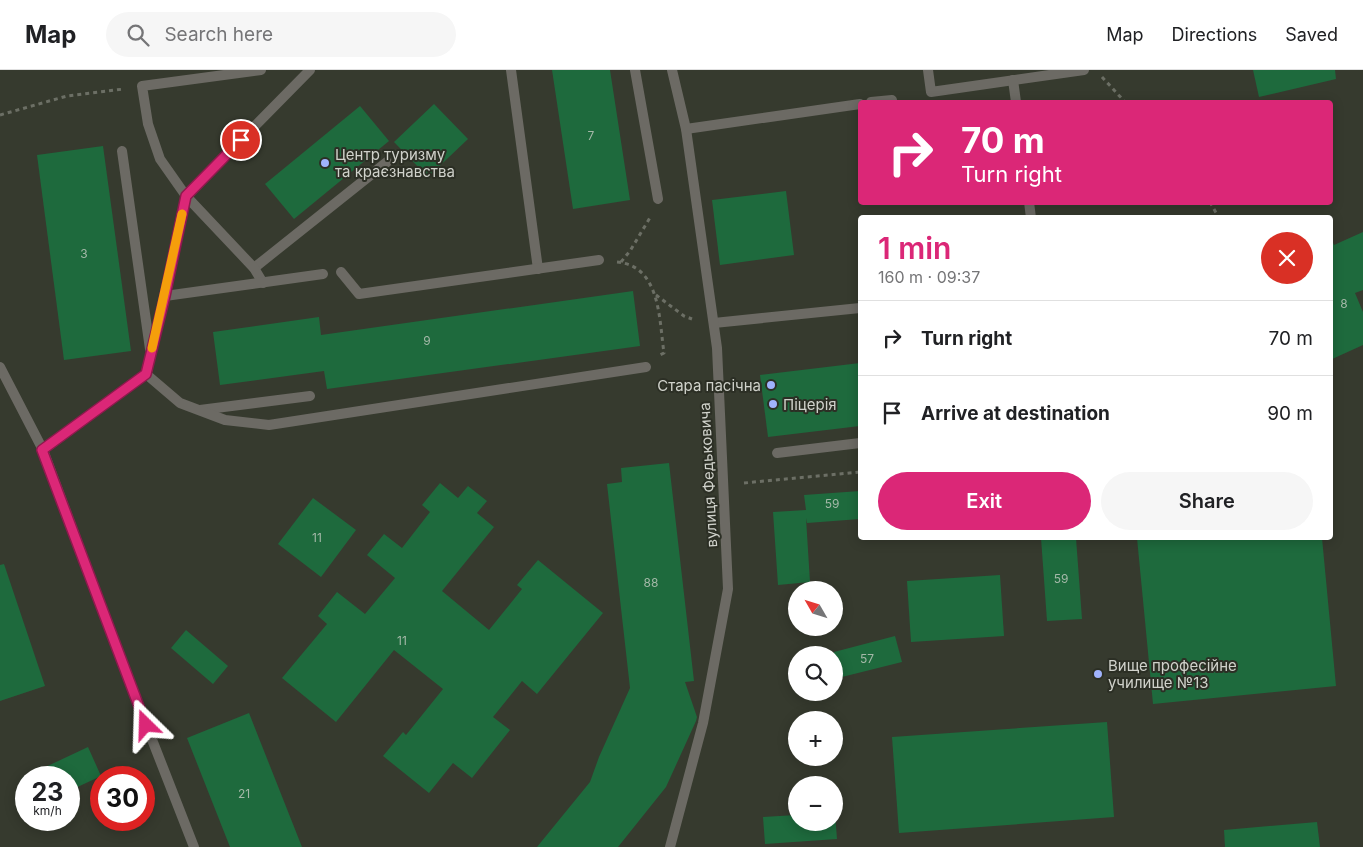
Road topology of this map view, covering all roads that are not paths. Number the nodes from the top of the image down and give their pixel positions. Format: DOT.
graph roads {
  1 [pos="261,70"];
  2 [pos="310,70"];
  3 [pos="511,70"];
  4 [pos="635,70"];
  5 [pos="672,70"];
  6 [pos="928,70"];
  7 [pos="1084,70"];
  8 [pos="1013,80"];
  9 [pos="1016,100"];
  10 [pos="858,104"];
  11 [pos="686,128"];
  12 [pos="122,151"];
  13 [pos="387,162"];
  14 [pos="186,196"];
  15 [pos="658,199"];
  16 [pos="599,260"];
  17 [pos="254,268"];
  18 [pos="538,268"];
  19 [pos="341,272"];
  20 [pos="323,274"];
  21 [pos="263,283"];
  22 [pos="165,296"];
  23 [pos="858,308"];
  24 [pos="714,323"];
  25 [pos="151,355"];
  26 [pos="0,367"];
  27 [pos="646,368"];
  28 [pos="146,374"];
  29 [pos="310,396"];
  30 [pos="199,410"];
  31 [pos="858,443"];
  32 [pos="42,450"];
  33 [pos="777,453"];
  34 [pos="194,847"];
  35 [pos="670,847"];
  1 -- 14 [label="street"];
  2 -- 14 [label="street"];
  3 -- 18 [label="street"];
  4 -- 15 [label="street"];
  5 -- 11 [label="street, вулиця Федьковича"];
  6 -- 8 [label="street"];
  7 -- 8 [label="street"];
  8 -- 9 [label="street"];
  10 -- 11 [label="street"];
  11 -- 24 [label="street, вулиця Федьковича"];
  12 -- 25 [label="street"];
  13 -- 17 [label="street"];
  14 -- 17 [label="street"];
  14 -- 22 [label="street"];
  16 -- 18 [label="street"];
  17 -- 21 [label="street"];
  18 -- 19 [label="street"];
  20 -- 21 [label="street"];
  21 -- 22 [label="street"];
  22 -- 25 [label="street"];
  23 -- 24 [label="street"];
  24 -- 35 [label="street, вулиця Федьковича"];
  25 -- 28 [label="street"];
  26 -- 32 [label="street"];
  27 -- 30 [label="street"];
  28 -- 30 [label="street"];
  28 -- 32 [label="street"];
  29 -- 30 [label="street"];
  31 -- 33 [label="street"];
  32 -- 34 [label="street"];
}
